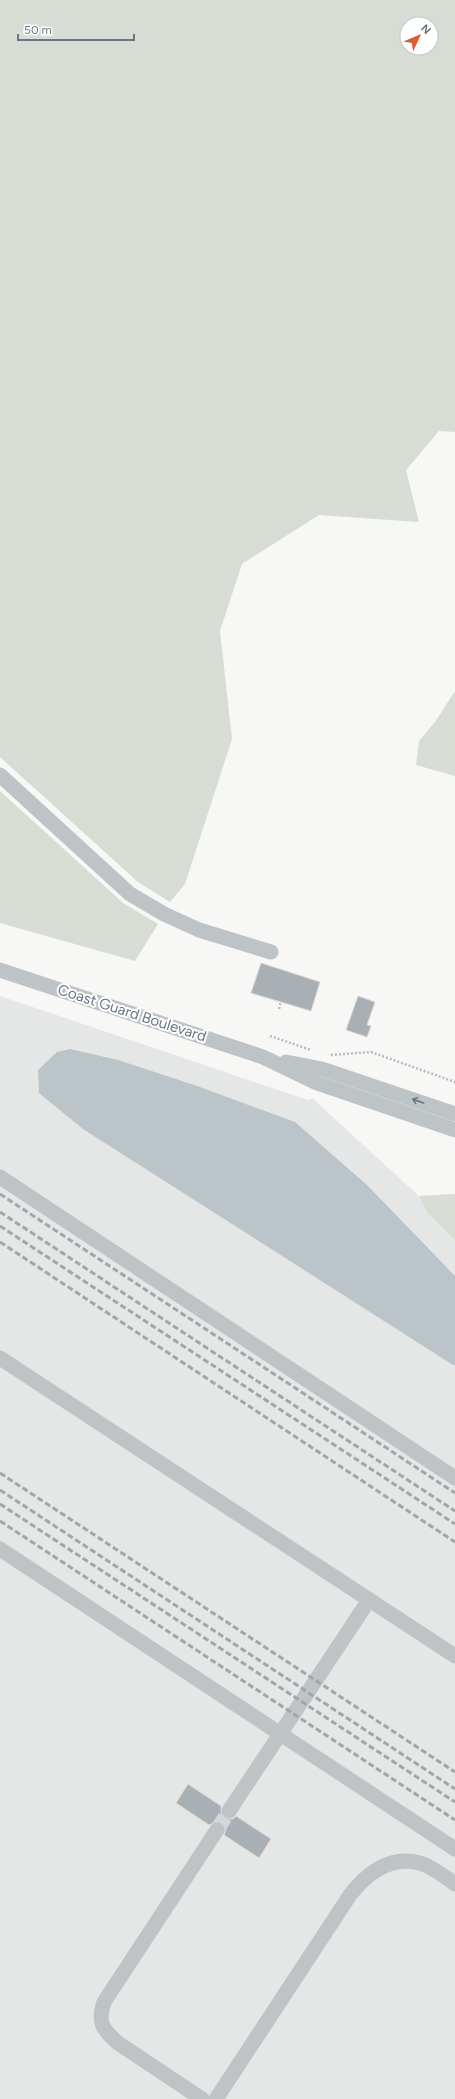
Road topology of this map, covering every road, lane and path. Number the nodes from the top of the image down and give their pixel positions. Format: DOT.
graph roads {
  1 [pos="0,775"];
  2 [pos="271,952"];
  3 [pos="0,970"];
  4 [pos="282,1001"];
  5 [pos="279,1009"];
  6 [pos="270,1036"];
  7 [pos="313,1051"];
  8 [pos="263,1057"];
  9 [pos="325,1062"];
  10 [pos="455,1082"];
  11 [pos="455,1114"];
  12 [pos="455,1130"];
  13 [pos="0,1177"];
  14 [pos="0,1358"];
  15 [pos="455,1478"];
  16 [pos="0,1549"];
  17 [pos="369,1600"];
  18 [pos="455,1656"];
  19 [pos="280,1734"];
  20 [pos="229,1811"];
  21 [pos="217,1830"];
  22 [pos="455,1849"];
  23 [pos="455,1884"];
  24 [pos="202,2099"];
  25 [pos="216,2099"];
  1 -- 2 [label="street"];
  3 -- 8 [label="street, Coast Guard Boulevard"];
  4 -- 5 [label="path"];
  6 -- 7 [label="path"];
  8 -- 9 [label="street, Coast Guard Boulevard"];
  8 -- 12 [label="street, Coast Guard Boulevard"];
  9 -- 10 [label="path"];
  11 -- 9 [label="street, Coast Guard Boulevard, one-way"];
  13 -- 15 [label="street"];
  14 -- 17 [label="street"];
  16 -- 19 [label="street"];
  17 -- 18 [label="street"];
  17 -- 19 [label="street"];
  19 -- 20 [label="street"];
  19 -- 22 [label="street"];
  21 -- 24 [label="street"];
  23 -- 25 [label="street"];
}
